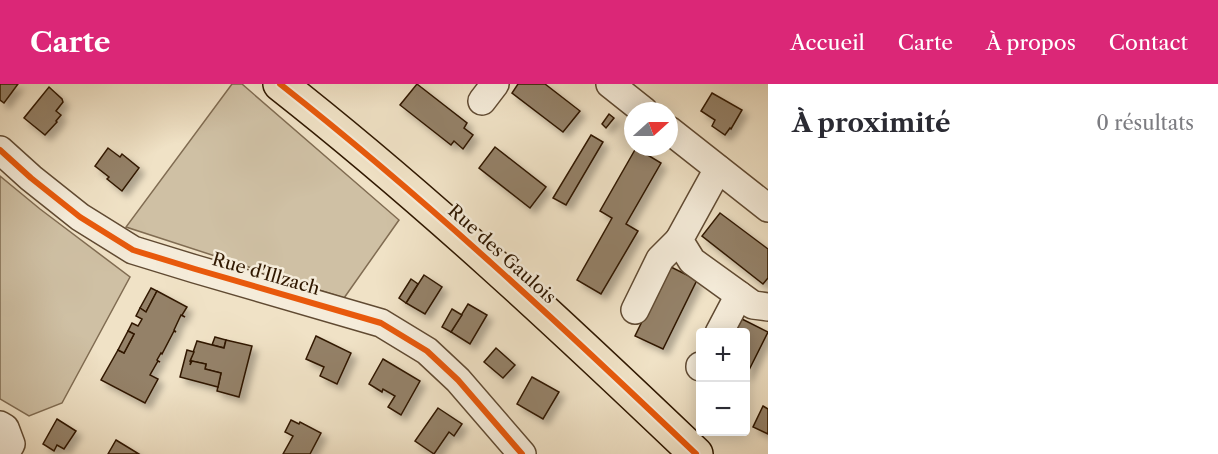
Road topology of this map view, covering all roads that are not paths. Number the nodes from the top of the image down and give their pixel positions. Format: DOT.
graph roads {
  1 [pos="280,84"];
  2 [pos="610,84"];
  3 [pos="633,102"];
  4 [pos="678,137"];
  5 [pos="0,150"];
  6 [pos="718,169"];
  7 [pos="768,208"];
  8 [pos="679,240"];
  9 [pos="739,295"];
  10 [pos="768,307"];
  11 [pos="635,310"];
  12 [pos="722,328"];
  13 [pos="0,425"];
  14 [pos="510,450"];
  15 [pos="5,454"];
  16 [pos="696,454"];
  1 -- 16 [label="main road, Rue des Gaulois"];
  2 -- 3 [label="street"];
  4 -- 6 [label="street"];
  5 -- 14 [label="street, Rue d'Illzach"];
  6 -- 7 [label="street"];
  6 -- 8 [label="street"];
  8 -- 9 [label="street"];
  8 -- 11 [label="street"];
  9 -- 10 [label="street"];
  9 -- 12 [label="street"];
  13 -- 15 [label="street"];
}
